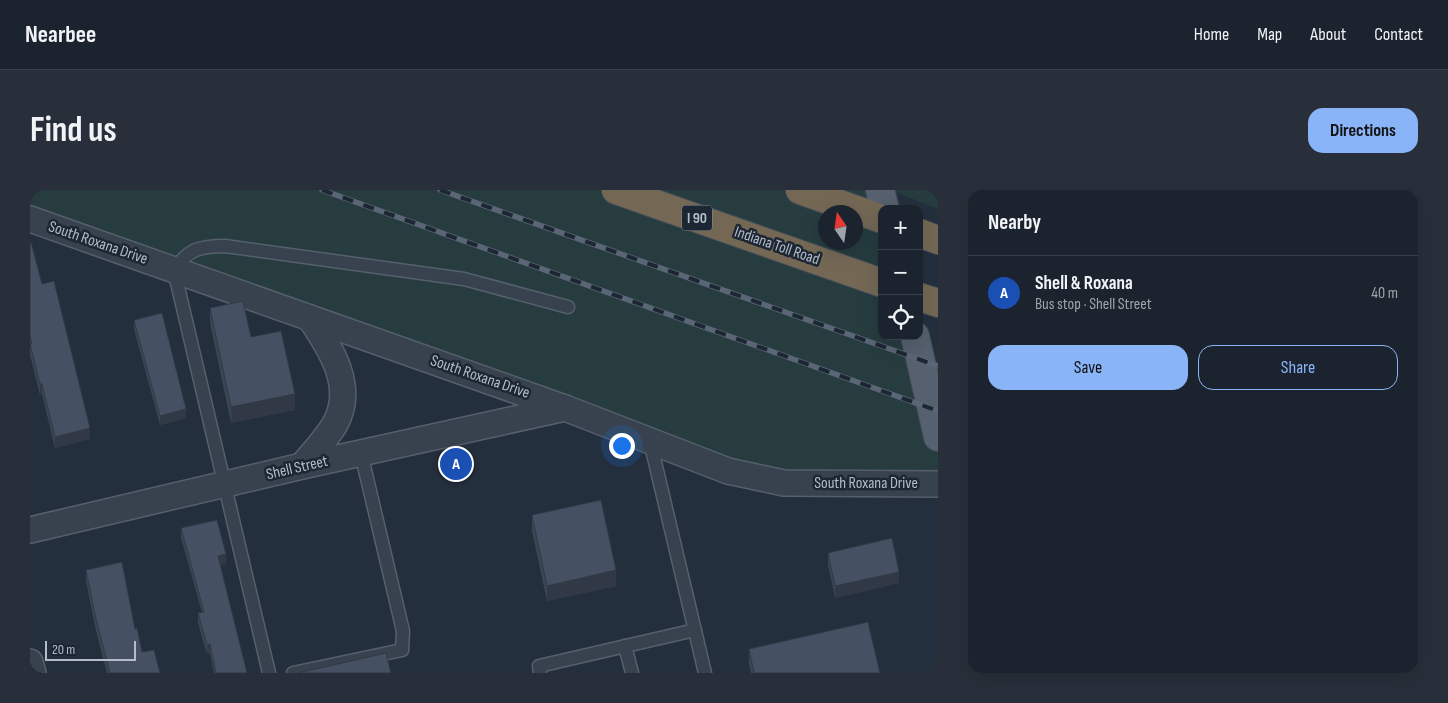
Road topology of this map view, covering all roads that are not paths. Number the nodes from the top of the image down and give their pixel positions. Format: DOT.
graph roads {
  1 [pos="616,190"];
  2 [pos="800,190"];
  3 [pos="880,190"];
  4 [pos="884,205"];
  5 [pos="878,218"];
  6 [pos="30,219"];
  7 [pos="923,234"];
  8 [pos="938,240"];
  9 [pos="174,270"];
  10 [pos="878,282"];
  11 [pos="923,298"];
  12 [pos="938,303"];
  13 [pos="568,307"];
  14 [pos="310,318"];
  15 [pos="915,340"];
  16 [pos="565,408"];
  17 [pos="938,437"];
  18 [pos="650,441"];
  19 [pos="361,453"];
  20 [pos="302,466"];
  21 [pos="938,484"];
  22 [pos="225,486"];
  23 [pos="30,530"];
  24 [pos="695,630"];
  25 [pos="625,646"];
  26 [pos="30,662"];
  27 [pos="33,673"];
  28 [pos="269,673"];
  29 [pos="293,673"];
  30 [pos="540,673"];
  31 [pos="632,673"];
  32 [pos="705,673"];
  1 -- 10 [label="highway, Indiana Toll Road / I 90"];
  2 -- 5 [label="highway"];
  3 -- 4 [label="main road"];
  6 -- 9 [label="street, South Roxana Drive"];
  7 -- 8 [label="highway"];
  9 -- 13 [label="lane"];
  9 -- 14 [label="street, South Roxana Drive"];
  9 -- 22 [label="lane"];
  11 -- 12 [label="highway"];
  14 -- 16 [label="street, South Roxana Drive"];
  14 -- 20 [label="street"];
  15 -- 17 [label="main road"];
  16 -- 18 [label="street, South Roxana Drive"];
  16 -- 19 [label="street, Shell Street"];
  18 -- 21 [label="street, South Roxana Drive"];
  18 -- 24 [label="lane"];
  19 -- 20 [label="street, Shell Street"];
  19 -- 29 [label="lane"];
  20 -- 22 [label="street, Shell Street"];
  22 -- 23 [label="street, Shell Street"];
  22 -- 28 [label="lane"];
  24 -- 25 [label="lane"];
  24 -- 32 [label="lane"];
  25 -- 30 [label="lane"];
  25 -- 31 [label="lane"];
  26 -- 27 [label="street"];
}
